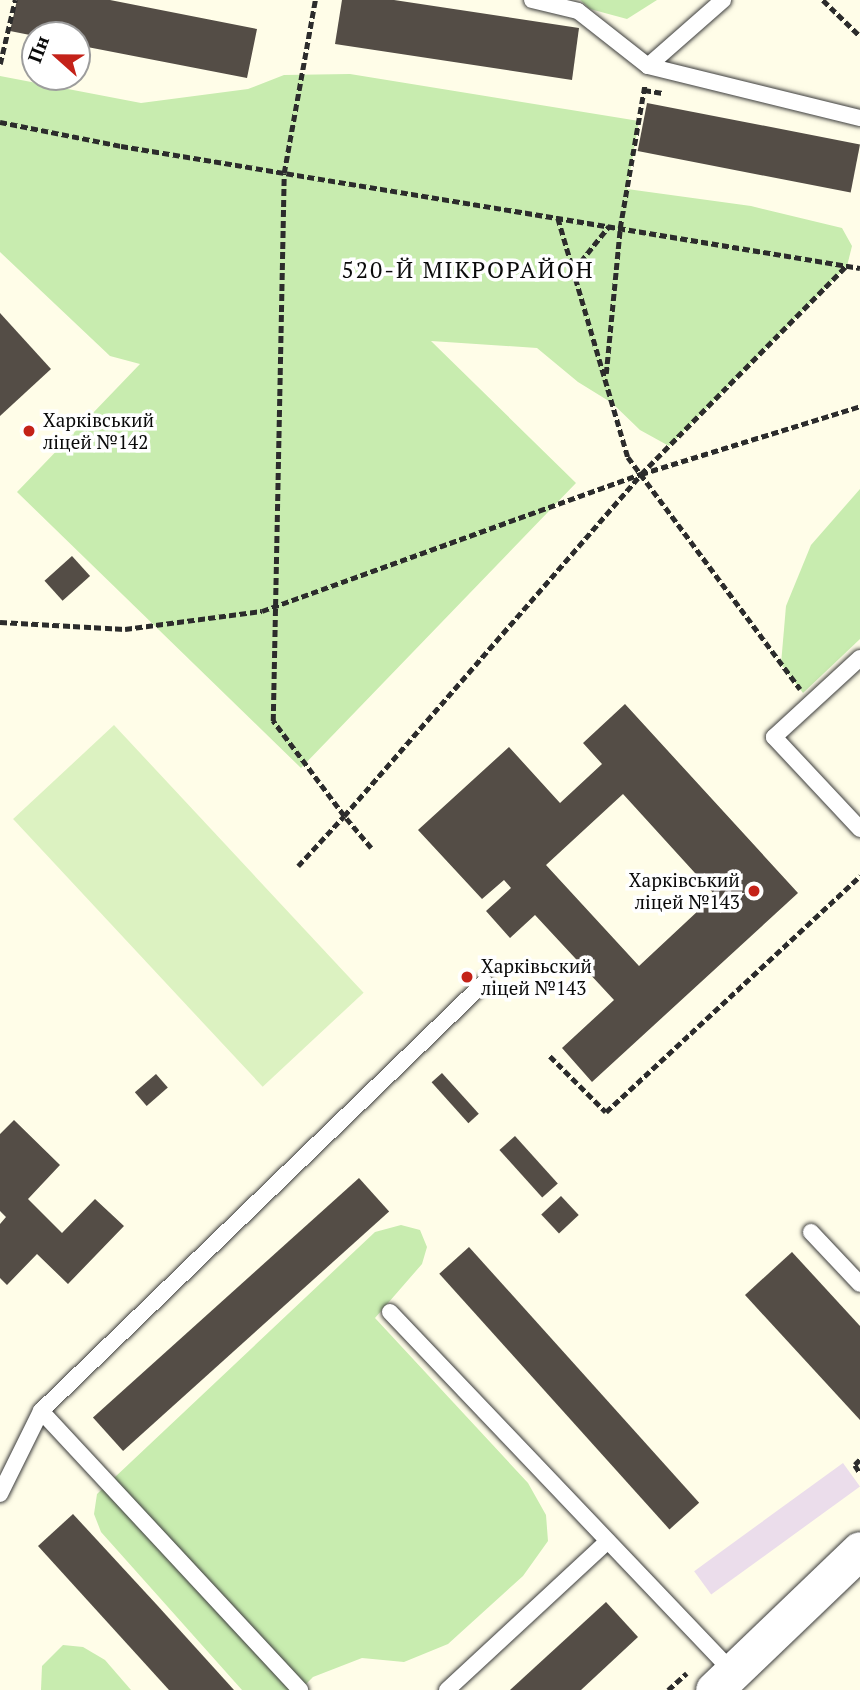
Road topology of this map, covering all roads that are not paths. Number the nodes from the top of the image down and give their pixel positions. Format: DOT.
graph roads {
  1 [pos="532,0"];
  2 [pos="723,0"];
  3 [pos="648,66"];
  4 [pos="860,118"];
  5 [pos="860,658"];
  6 [pos="860,829"];
  7 [pos="485,982"];
  8 [pos="811,1232"];
  9 [pos="860,1284"];
  10 [pos="390,1312"];
  11 [pos="41,1411"];
  12 [pos="0,1494"];
  13 [pos="608,1541"];
  14 [pos="860,1550"];
  15 [pos="723,1681"];
  16 [pos="300,1690"];
  17 [pos="447,1690"];
  1 -- 3 [label="lane"];
  2 -- 3 [label="lane"];
  3 -- 4 [label="lane"];
  5 -- 6 [label="lane"];
  7 -- 11 [label="lane"];
  8 -- 9 [label="lane"];
  10 -- 13 [label="lane"];
  11 -- 12 [label="lane"];
  11 -- 16 [label="lane"];
  13 -- 15 [label="lane"];
  13 -- 17 [label="lane"];
  14 -- 15 [label="street"];
}
